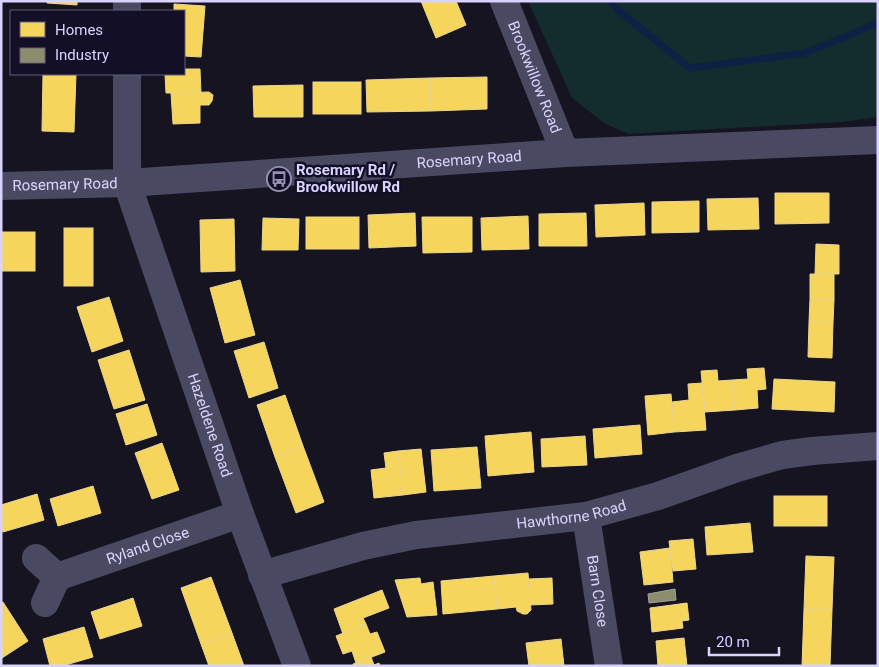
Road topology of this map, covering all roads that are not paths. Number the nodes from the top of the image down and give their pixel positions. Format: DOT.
graph roads {
  1 [pos="504,1"];
  2 [pos="127,75"];
  3 [pos="878,140"];
  4 [pos="566,153"];
  5 [pos="127,183"];
  6 [pos="1,186"];
  7 [pos="878,446"];
  8 [pos="240,514"];
  9 [pos="586,516"];
  10 [pos="36,558"];
  11 [pos="262,575"];
  12 [pos="57,578"];
  13 [pos="45,603"];
  14 [pos="297,666"];
  15 [pos="609,666"];
  1 -- 4 [label="street, Brookwillow Road"];
  2 -- 5 [label="street"];
  3 -- 4 [label="street, Rosemary Road"];
  4 -- 5 [label="street, Rosemary Road"];
  5 -- 6 [label="street, Rosemary Road"];
  5 -- 8 [label="street, Hazeldene Road"];
  7 -- 9 [label="street, Hawthorne Road"];
  8 -- 11 [label="street, Hazeldene Road"];
  8 -- 12 [label="street, Ryland Close"];
  9 -- 11 [label="street, Hawthorne Road"];
  9 -- 15 [label="street, Barn Close"];
  10 -- 12 [label="street"];
  11 -- 14 [label="street, Hazeldene Road"];
  12 -- 13 [label="street"];
}
